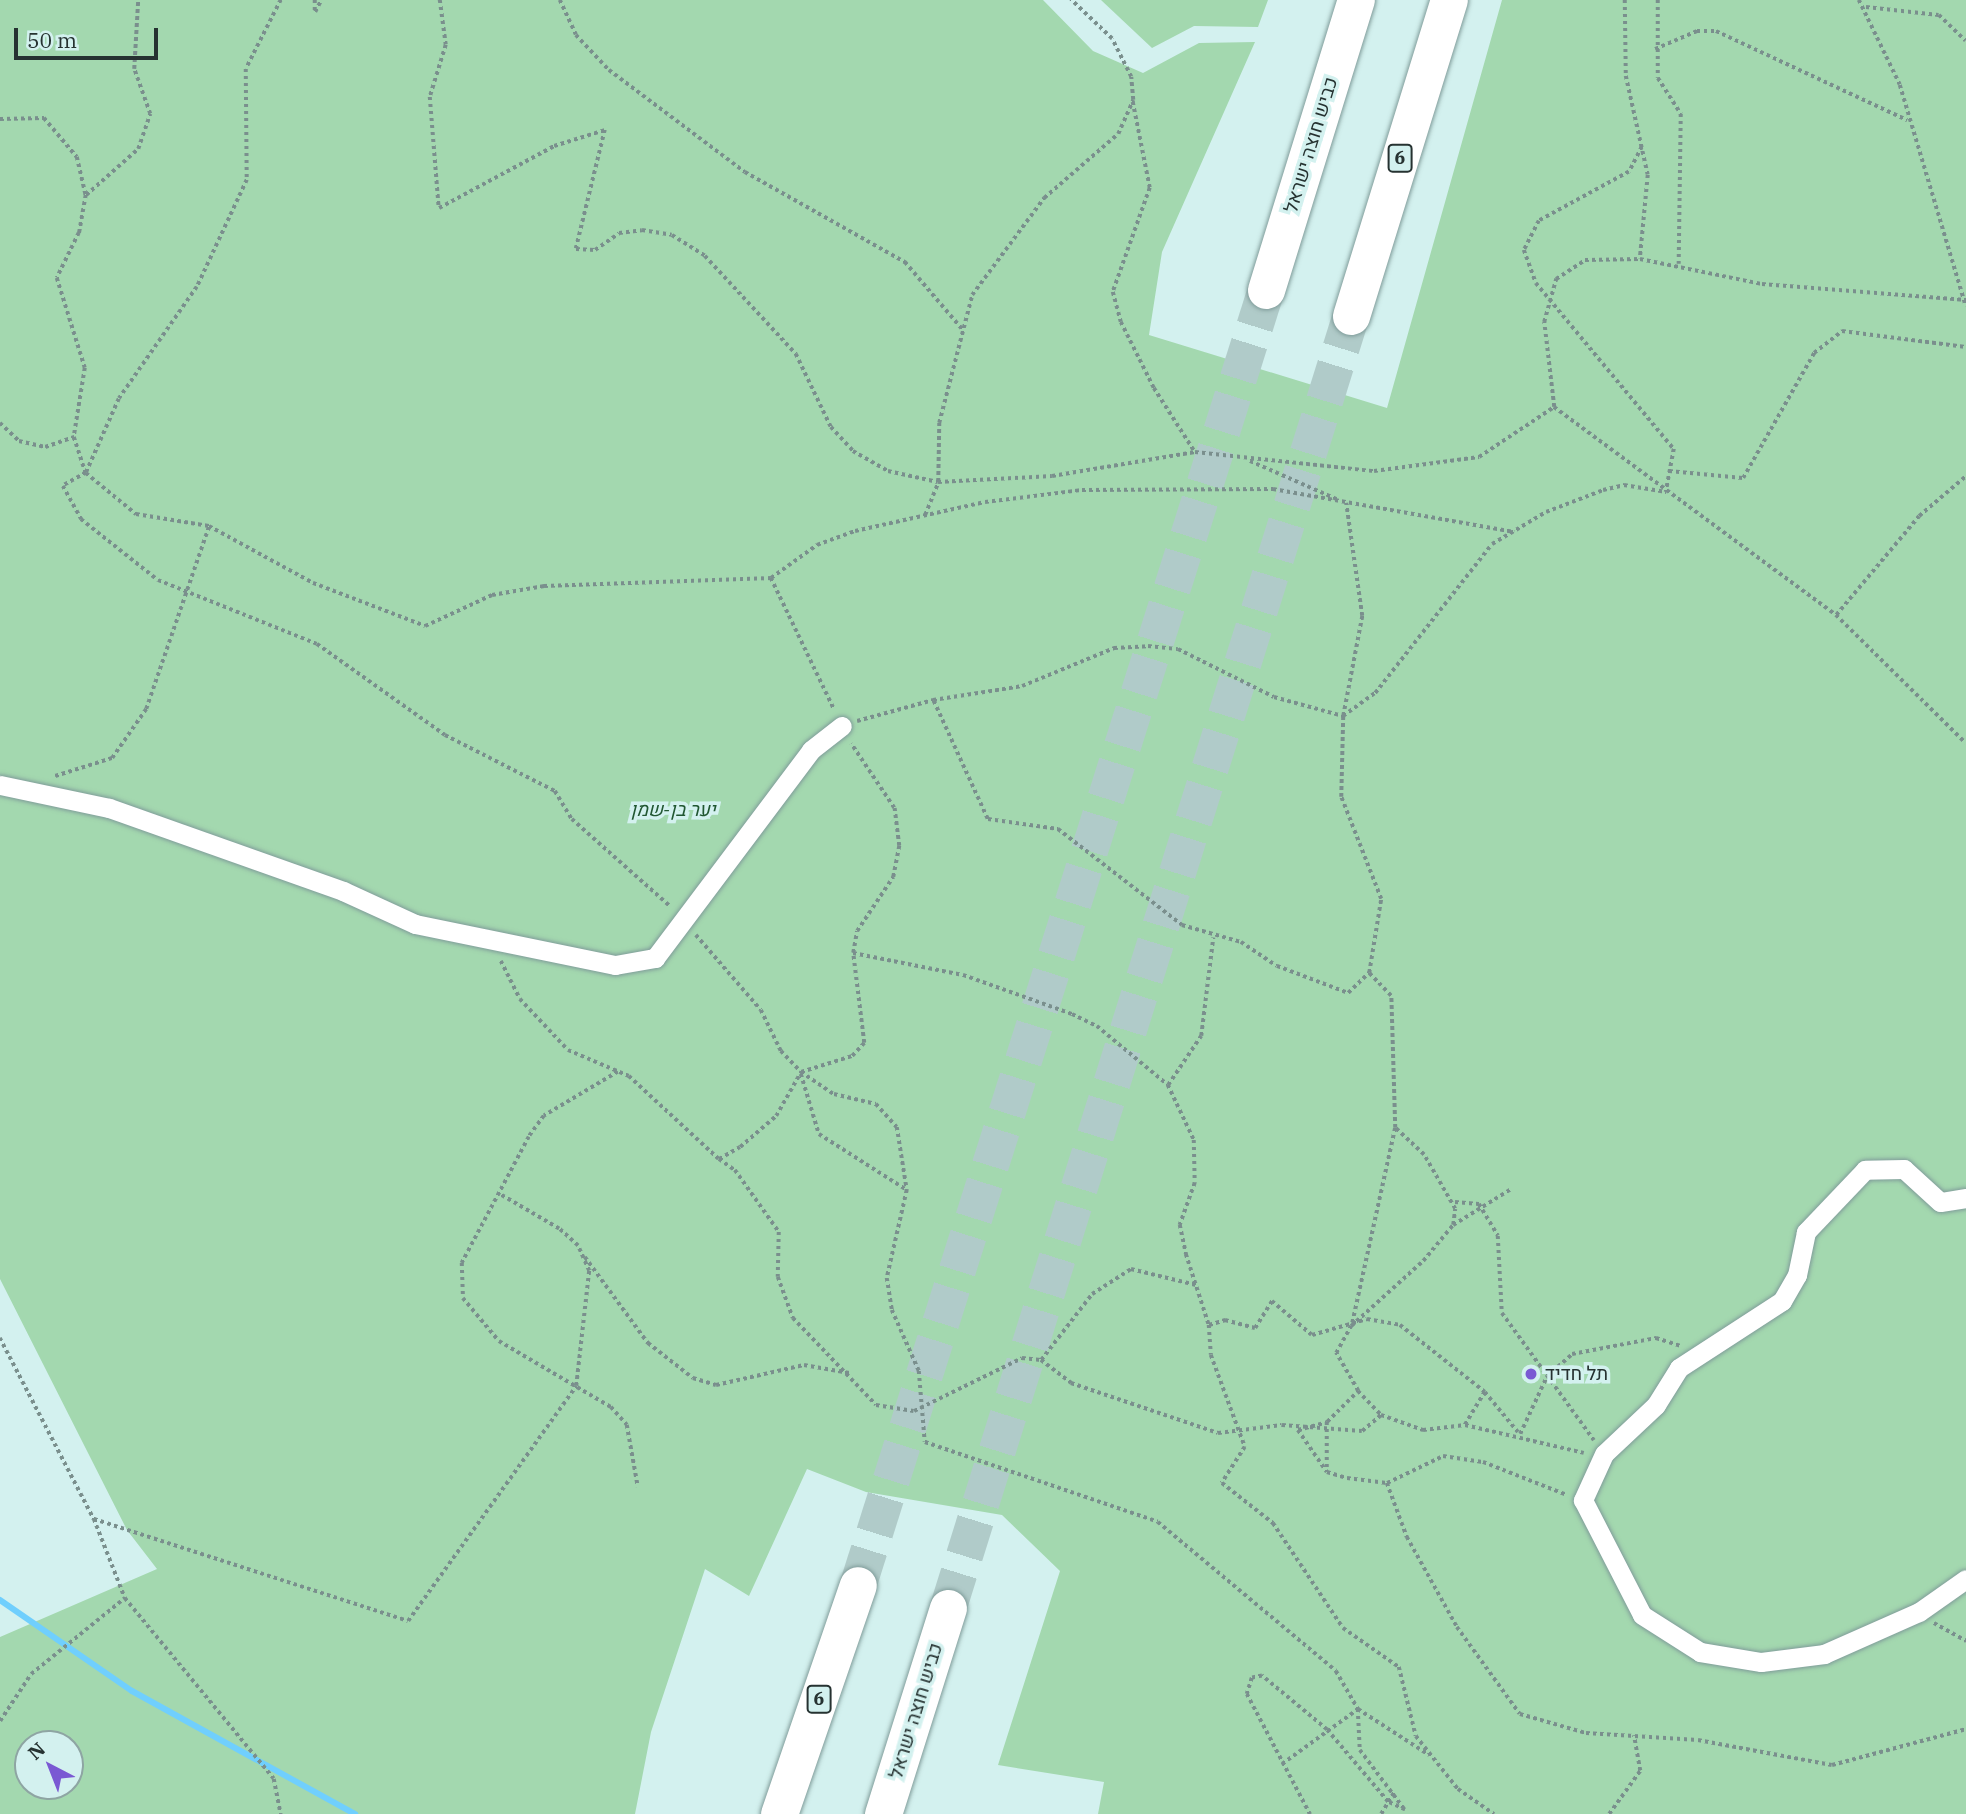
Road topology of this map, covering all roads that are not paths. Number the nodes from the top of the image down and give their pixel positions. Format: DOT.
graph roads {
  1 [pos="1356,0"];
  2 [pos="1449,0"];
  3 [pos="1266,290"];
  4 [pos="1351,316"];
  5 [pos="842,726"];
  6 [pos="8,787"];
  7 [pos="1966,1198"];
  8 [pos="1966,1579"];
  9 [pos="858,1585"];
  10 [pos="948,1608"];
  11 [pos="779,1814"];
  12 [pos="883,1814"];
  1 -- 3 [label="highway, כביש חוצה ישראל"];
  2 -- 4 [label="highway, 6"];
  5 -- 6 [label="street"];
  7 -- 8 [label="street"];
  9 -- 11 [label="highway, 6"];
  10 -- 12 [label="highway, כביש חוצה ישראל"];
}
